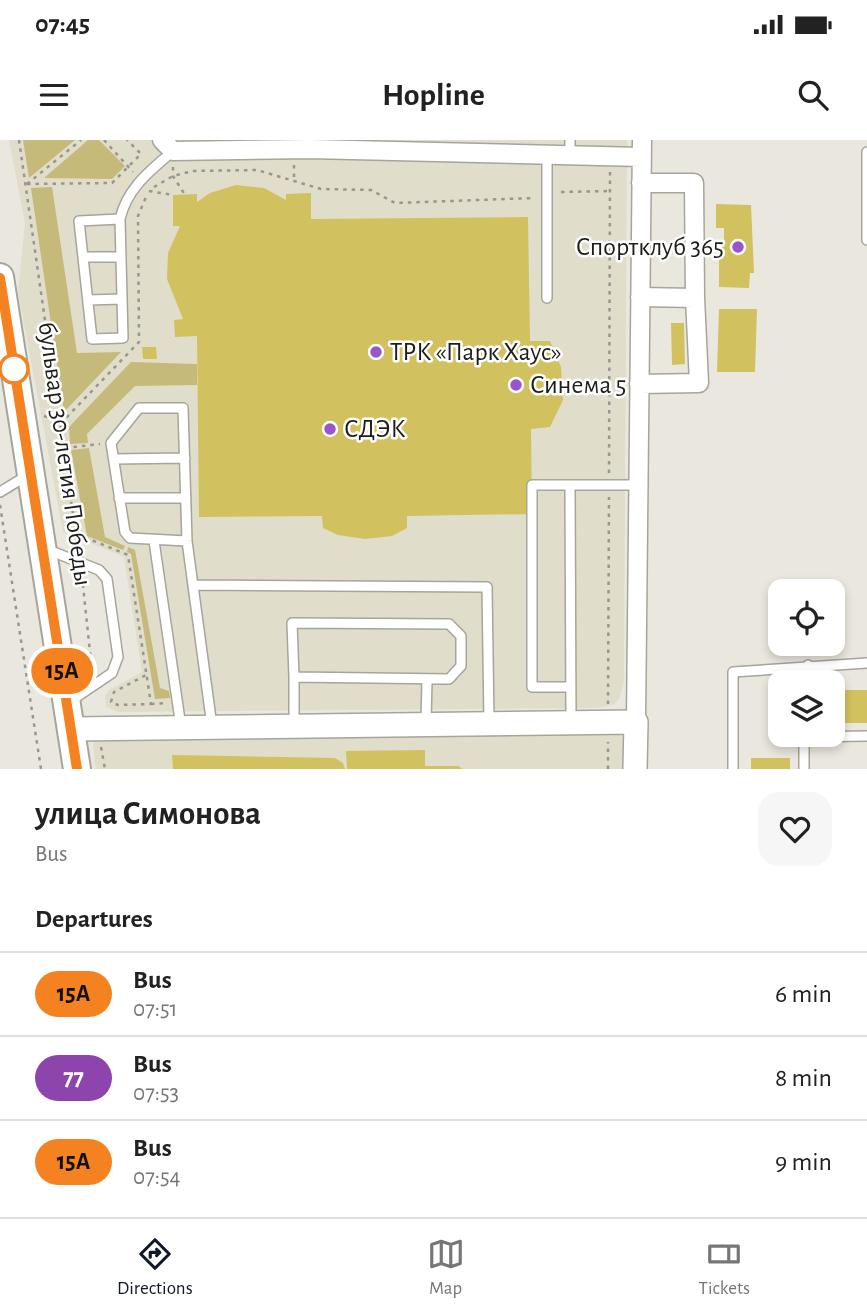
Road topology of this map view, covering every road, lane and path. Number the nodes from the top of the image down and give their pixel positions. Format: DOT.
graph roads {
  1 [pos="19,140"];
  2 [pos="81,140"];
  3 [pos="127,140"];
  4 [pos="167,145"];
  5 [pos="310,145"];
  6 [pos="398,146"];
  7 [pos="570,148"];
  8 [pos="641,149"];
  9 [pos="867,152"];
  10 [pos="547,155"];
  11 [pos="610,157"];
  12 [pos="173,176"];
  13 [pos="27,184"];
  14 [pos="641,184"];
  15 [pos="610,191"];
  16 [pos="185,195"];
  17 [pos="547,195"];
  18 [pos="120,219"];
  19 [pos="867,240"];
  20 [pos="83,257"];
  21 [pos="120,257"];
  22 [pos="0,277"];
  23 [pos="640,297"];
  24 [pos="547,298"];
  25 [pos="695,298"];
  26 [pos="122,299"];
  27 [pos="88,300"];
  28 [pos="639,384"];
  29 [pos="562,385"];
  30 [pos="609,387"];
  31 [pos="39,414"];
  32 [pos="62,422"];
  33 [pos="89,445"];
  34 [pos="65,448"];
  35 [pos="185,458"];
  36 [pos="114,459"];
  37 [pos="30,473"];
  38 [pos="570,485"];
  39 [pos="609,485"];
  40 [pos="638,485"];
  41 [pos="0,492"];
  42 [pos="120,498"];
  43 [pos="186,498"];
  44 [pos="0,505"];
  45 [pos="154,541"];
  46 [pos="187,541"];
  47 [pos="43,547"];
  48 [pos="80,563"];
  49 [pos="193,584"];
  50 [pos="867,663"];
  51 [pos="807,665"];
  52 [pos="807,670"];
  53 [pos="294,677"];
  54 [pos="427,679"];
  55 [pos="94,685"];
  56 [pos="571,687"];
  57 [pos="67,703"];
  58 [pos="608,722"];
  59 [pos="636,722"];
  60 [pos="571,723"];
  61 [pos="489,724"];
  62 [pos="426,725"];
  63 [pos="294,727"];
  64 [pos="182,728"];
  65 [pos="212,728"];
  66 [pos="72,729"];
  67 [pos="99,729"];
  68 [pos="845,736"];
  69 [pos="867,736"];
  70 [pos="804,747"];
  71 [pos="41,769"];
  72 [pos="77,769"];
  73 [pos="105,769"];
  74 [pos="608,769"];
  75 [pos="635,769"];
  76 [pos="733,769"];
  77 [pos="804,769"];
  1 -- 13 [label="path, бульвар 30-летия Победы"];
  2 -- 13 [label="path"];
  3 -- 13 [label="path"];
  4 -- 5 [label="street"];
  4 -- 12 [label="path"];
  4 -- 18 [label="lane"];
  5 -- 6 [label="street"];
  6 -- 10 [label="street"];
  7 -- 10 [label="street"];
  7 -- 11 [label="street"];
  8 -- 11 [label="street"];
  8 -- 14 [label="street"];
  9 -- 19 [label="lane"];
  10 -- 17 [label="lane"];
  11 -- 15 [label="path"];
  12 -- 16 [label="path"];
  12 -- 17 [label="path"];
  12 -- 32 [label="path"];
  13 -- 32 [label="path, бульвар 30-летия Победы"];
  14 -- 23 [label="street"];
  14 -- 25 [label="street"];
  15 -- 17 [label="path"];
  15 -- 30 [label="path"];
  17 -- 24 [label="lane"];
  18 -- 20 [label="lane"];
  18 -- 21 [label="lane"];
  20 -- 21 [label="lane"];
  20 -- 27 [label="lane"];
  21 -- 26 [label="lane"];
  22 -- 37 [label="main road, бульвар 30-летия Победы"];
  23 -- 25 [label="street"];
  23 -- 28 [label="street"];
  25 -- 28 [label="street"];
  26 -- 27 [label="lane"];
  26 -- 27 [label="lane"];
  28 -- 40 [label="street"];
  29 -- 30 [label="path"];
  30 -- 39 [label="path"];
  31 -- 32 [label="path"];
  32 -- 34 [label="path, бульвар 30-летия Победы"];
  33 -- 34 [label="path"];
  34 -- 48 [label="path, бульвар 30-летия Победы"];
  35 -- 36 [label="lane"];
  35 -- 36 [label="lane"];
  35 -- 43 [label="lane"];
  36 -- 42 [label="lane"];
  37 -- 41 [label="lane"];
  37 -- 47 [label="main road, бульвар 30-летия Победы"];
  38 -- 39 [label="lane"];
  38 -- 56 [label="lane"];
  38 -- 56 [label="lane"];
  39 -- 40 [label="lane"];
  39 -- 58 [label="path"];
  40 -- 59 [label="street"];
  42 -- 43 [label="lane"];
  42 -- 45 [label="lane"];
  43 -- 46 [label="lane"];
  44 -- 71 [label="path"];
  45 -- 46 [label="lane"];
  45 -- 64 [label="lane"];
  46 -- 49 [label="lane"];
  47 -- 48 [label="lane"];
  47 -- 57 [label="main road, бульвар 30-летия Победы"];
  48 -- 55 [label="path, бульвар 30-летия Победы"];
  48 -- 55 [label="lane"];
  49 -- 61 [label="lane"];
  49 -- 65 [label="lane"];
  50 -- 51 [label="lane"];
  51 -- 52 [label="lane"];
  51 -- 76 [label="lane"];
  53 -- 54 [label="lane"];
  53 -- 54 [label="lane"];
  53 -- 63 [label="lane"];
  54 -- 62 [label="lane"];
  55 -- 57 [label="lane"];
  56 -- 60 [label="lane"];
  57 -- 66 [label="main road, бульвар 30-летия Победы"];
  58 -- 59 [label="street"];
  58 -- 60 [label="street"];
  58 -- 74 [label="path"];
  59 -- 75 [label="street"];
  60 -- 61 [label="street"];
  61 -- 62 [label="street"];
  62 -- 63 [label="street"];
  63 -- 65 [label="street"];
  64 -- 65 [label="street"];
  64 -- 67 [label="street"];
  66 -- 67 [label="street"];
  66 -- 72 [label="main road, бульвар 30-летия Победы"];
  67 -- 73 [label="path"];
  68 -- 69 [label="lane"];
  70 -- 77 [label="lane"];
}
